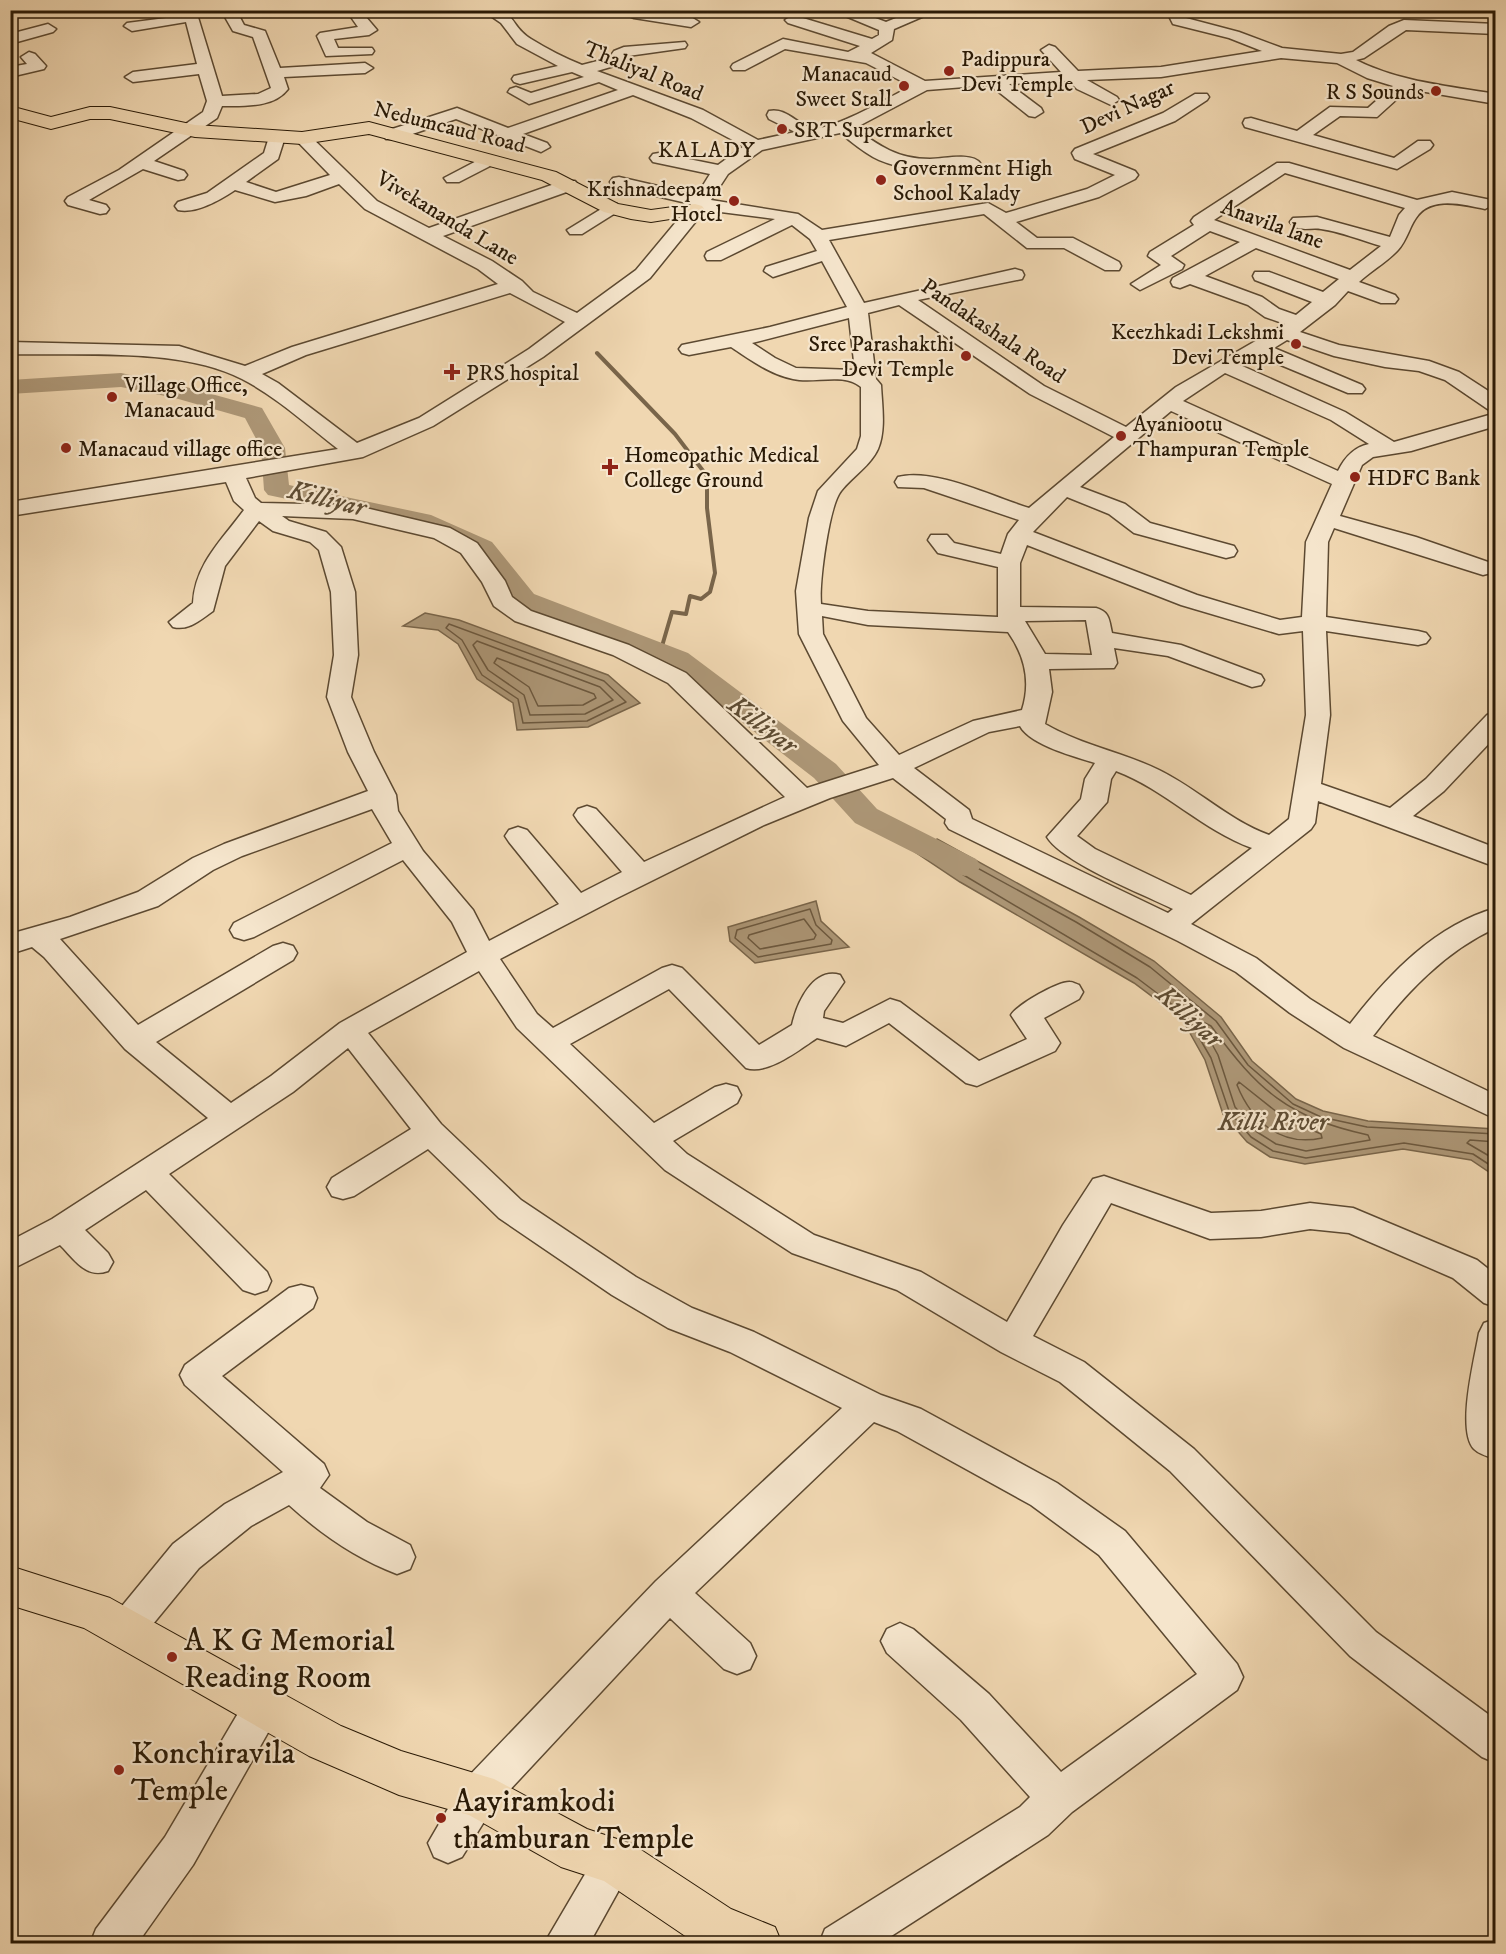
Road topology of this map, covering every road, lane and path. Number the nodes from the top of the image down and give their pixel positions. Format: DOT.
graph roads {
  1 [pos="228,10"];
  2 [pos="489,10"];
  3 [pos="524,10"];
  4 [pos="636,10"];
  5 [pos="838,10"];
  6 [pos="883,10"];
  7 [pos="931,10"];
  8 [pos="1110,10"];
  9 [pos="1128,10"];
  10 [pos="1173,10"];
  11 [pos="358,11"];
  12 [pos="333,15"];
  13 [pos="1410,15"];
  14 [pos="1233,16"];
  15 [pos="908,18"];
  16 [pos="506,20"];
  17 [pos="794,20"];
  18 [pos="691,21"];
  19 [pos="132,26"];
  20 [pos="886,27"];
  21 [pos="1209,27"];
  22 [pos="48,29"];
  23 [pos="1496,29"];
  24 [pos="1288,36"];
  25 [pos="10,39"];
  26 [pos="679,45"];
  27 [pos="1049,50"];
  28 [pos="366,51"];
  29 [pos="869,51"];
  30 [pos="1276,51"];
  31 [pos="29,57"];
  32 [pos="1341,59"];
  33 [pos="373,67"];
  34 [pos="738,67"];
  35 [pos="206,68"];
  36 [pos="577,68"];
  37 [pos="274,73"];
  38 [pos="599,77"];
  39 [pos="1076,77"];
  40 [pos="133,78"];
  41 [pos="12,79"];
  42 [pos="994,80"];
  43 [pos="1404,84"];
  44 [pos="923,86"];
  45 [pos="633,90"];
  46 [pos="1201,97"];
  47 [pos="1494,98"];
  48 [pos="1112,100"];
  49 [pos="215,101"];
  50 [pos="10,112"];
  51 [pos="1035,112"];
  52 [pos="775,115"];
  53 [pos="1251,123"];
  54 [pos="843,127"];
  55 [pos="1105,128"];
  56 [pos="190,130"];
  57 [pos="309,132"];
  58 [pos="506,134"];
  59 [pos="811,134"];
  60 [pos="392,135"];
  61 [pos="1121,136"];
  62 [pos="1301,136"];
  63 [pos="278,137"];
  64 [pos="1424,145"];
  65 [pos="756,146"];
  66 [pos="541,147"];
  67 [pos="658,158"];
  68 [pos="486,160"];
  69 [pos="141,162"];
  70 [pos="971,163"];
  71 [pos="721,171"];
  72 [pos="178,175"];
  73 [pos="342,177"];
  74 [pos="453,178"];
  75 [pos="620,182"];
  76 [pos="232,183"];
  77 [pos="569,185"];
  78 [pos="361,195"];
  79 [pos="1492,204"];
  80 [pos="699,205"];
  81 [pos="184,206"];
  82 [pos="1418,206"];
  83 [pos="611,208"];
  84 [pos="100,209"];
  85 [pos="284,213"];
  86 [pos="792,218"];
  87 [pos="1002,220"];
  88 [pos="1299,222"];
  89 [pos="1208,224"];
  90 [pos="576,230"];
  91 [pos="427,235"];
  92 [pos="1255,241"];
  93 [pos="1392,243"];
  94 [pos="821,245"];
  95 [pos="714,256"];
  96 [pos="1112,267"];
  97 [pos="773,271"];
  98 [pos="1015,275"];
  99 [pos="1262,276"];
  100 [pos="1348,280"];
  101 [pos="1140,284"];
  102 [pos="515,285"];
  103 [pos="902,298"];
  104 [pos="1388,299"];
  105 [pos="1328,301"];
  106 [pos="858,310"];
  107 [pos="580,322"];
  108 [pos="1293,328"];
  109 [pos="736,341"];
  110 [pos="10,348"];
  111 [pos="689,349"];
  112 [pos="1259,349"];
  113 [pos="1224,365"];
  114 [pos="246,373"];
  115 [pos="866,379"];
  116 [pos="1355,389"];
  117 [pos="1169,402"];
  118 [pos="1496,406"];
  119 [pos="1496,419"];
  120 [pos="1127,436"];
  121 [pos="1390,448"];
  122 [pos="355,452"];
  123 [pos="241,474"];
  124 [pos="1345,481"];
  125 [pos="906,482"];
  126 [pos="1066,489"];
  127 [pos="10,509"];
  128 [pos="256,509"];
  129 [pos="1326,519"];
  130 [pos="1026,526"];
  131 [pos="939,540"];
  132 [pos="1226,551"];
  133 [pos="1009,563"];
  134 [pos="1483,568"];
  135 [pos="824,610"];
  136 [pos="1011,620"];
  137 [pos="181,622"];
  138 [pos="1314,622"];
  139 [pos="1100,638"];
  140 [pos="1418,638"];
  141 [pos="1036,662"];
  142 [pos="1252,680"];
  143 [pos="1033,716"];
  144 [pos="1496,720"];
  145 [pos="1111,759"];
  146 [pos="886,770"];
  147 [pos="1308,789"];
  148 [pos="383,795"];
  149 [pos="812,795"];
  150 [pos="587,814"];
  151 [pos="1394,818"];
  152 [pos="518,836"];
  153 [pos="1274,846"];
  154 [pos="408,847"];
  155 [pos="1496,858"];
  156 [pos="640,875"];
  157 [pos="1192,907"];
  158 [pos="577,908"];
  159 [pos="1496,917"];
  160 [pos="1171,925"];
  161 [pos="244,930"];
  162 [pos="24,940"];
  163 [pos="283,953"];
  164 [pos="484,957"];
  165 [pos="830,982"];
  166 [pos="1069,992"];
  167 [pos="350,1030"];
  168 [pos="805,1032"];
  169 [pos="1354,1040"];
  170 [pos="135,1041"];
  171 [pos="549,1043"];
  172 [pos="726,1095"];
  173 [pos="1496,1108"];
  174 [pos="230,1119"];
  175 [pos="430,1132"];
  176 [pos="652,1139"];
  177 [pos="148,1172"];
  178 [pos="342,1187"];
  179 [pos="63,1228"];
  180 [pos="10,1257"];
  181 [pos="97,1262"];
  182 [pos="255,1281"];
  183 [pos="1496,1294"];
  184 [pos="301,1298"];
  185 [pos="1496,1333"];
  186 [pos="1012,1342"];
  187 [pos="869,1405"];
  188 [pos="1496,1444"];
  189 [pos="292,1485"];
  190 [pos="397,1557"];
  191 [pos="10,1585"];
  192 [pos="669,1593"];
  193 [pos="126,1629"];
  194 [pos="900,1641"];
  195 [pos="737,1656"];
  196 [pos="264,1706"];
  197 [pos="1496,1744"];
  198 [pos="478,1795"];
  199 [pos="1058,1798"];
  200 [pos="448,1843"];
  201 [pos="615,1861"];
  202 [pos="111,1944"];
  203 [pos="565,1944"];
  204 [pos="759,1944"];
  205 [pos="840,1944"];
  1 -- 37 [label="street"];
  2 -- 16 [label="street, Thaliyal Road"];
  3 -- 16 [label="street"];
  4 -- 18 [label="street"];
  5 -- 20 [label="street"];
  6 -- 15 [label="street"];
  7 -- 15 [label="street"];
  8 -- 9 [label="street"];
  10 -- 21 [label="street"];
  11 -- 12 [label="street"];
  11 -- 28 [label="street"];
  13 -- 23 [label="street"];
  13 -- 32 [label="street"];
  14 -- 21 [label="street"];
  15 -- 20 [label="street"];
  16 -- 36 [label="street, Thaliyal Road"];
  17 -- 29 [label="street"];
  19 -- 35 [label="street"];
  20 -- 29 [label="street"];
  21 -- 30 [label="street"];
  22 -- 25 [label="street"];
  24 -- 30 [label="street"];
  26 -- 36 [label="street"];
  27 -- 39 [label="street"];
  29 -- 34 [label="street"];
  29 -- 44 [label="street"];
  30 -- 32 [label="street"];
  30 -- 39 [label="street"];
  31 -- 41 [label="street"];
  32 -- 43 [label="street"];
  33 -- 37 [label="street"];
  35 -- 40 [label="street"];
  35 -- 49 [label="street"];
  36 -- 38 [label="street, Thaliyal Road"];
  36 -- 38 [label="street"];
  37 -- 49 [label="street"];
  38 -- 45 [label="street, Thaliyal Road"];
  39 -- 42 [label="street"];
  39 -- 48 [label="street"];
  42 -- 44 [label="street"];
  42 -- 51 [label="street"];
  43 -- 47 [label="street"];
  43 -- 62 [label="street"];
  44 -- 54 [label="street"];
  45 -- 58 [label="street"];
  45 -- 65 [label="street, Thaliyal Road"];
  46 -- 61 [label="street, Devi Nagar"];
  49 -- 56 [label="street"];
  50 -- 56 [label="main road, Nedumcaud Road"];
  52 -- 59 [label="street"];
  53 -- 62 [label="street"];
  54 -- 59 [label="street"];
  54 -- 70 [label="street"];
  55 -- 61 [label="street"];
  56 -- 63 [label="main road, Nedumcaud Road"];
  56 -- 69 [label="street"];
  57 -- 60 [label="main road, Nedumcaud Road"];
  57 -- 63 [label="main road, Nedumcaud Road"];
  57 -- 73 [label="street, Vivekananda Lane"];
  58 -- 60 [label="street"];
  58 -- 66 [label="street"];
  59 -- 65 [label="street"];
  60 -- 68 [label="main road, Nedumcaud Road"];
  61 -- 87 [label="street, Devi Nagar"];
  62 -- 64 [label="street"];
  63 -- 76 [label="street"];
  65 -- 71 [label="street"];
  67 -- 71 [label="street"];
  68 -- 74 [label="street"];
  68 -- 77 [label="main road, Nedumcaud Road"];
  69 -- 72 [label="street"];
  69 -- 84 [label="street"];
  71 -- 80 [label="street"];
  73 -- 76 [label="street"];
  73 -- 78 [label="street, Vivekananda Lane"];
  75 -- 80 [label="street"];
  76 -- 81 [label="street"];
  77 -- 83 [label="main road, Nedumcaud Road"];
  77 -- 91 [label="street"];
  78 -- 85 [label="street"];
  78 -- 91 [label="street, Vivekananda Lane"];
  79 -- 82 [label="street"];
  80 -- 83 [label="main road, Nedumcaud Road"];
  80 -- 86 [label="street"];
  80 -- 107 [label="street"];
  82 -- 89 [label="street, Anavila lane"];
  82 -- 93 [label="street"];
  83 -- 90 [label="street"];
  86 -- 94 [label="street"];
  86 -- 95 [label="street"];
  87 -- 94 [label="street"];
  87 -- 96 [label="street"];
  88 -- 93 [label="street"];
  89 -- 92 [label="street, Anavila lane"];
  89 -- 101 [label="street"];
  91 -- 102 [label="street, Vivekananda Lane"];
  92 -- 100 [label="street, Anavila lane"];
  92 -- 108 [label="street"];
  93 -- 100 [label="street"];
  94 -- 97 [label="street"];
  94 -- 106 [label="street"];
  98 -- 103 [label="street"];
  99 -- 105 [label="street"];
  100 -- 104 [label="street, Anavila lane"];
  100 -- 105 [label="street"];
  102 -- 107 [label="street, Vivekananda Lane"];
  102 -- 114 [label="street"];
  103 -- 106 [label="street, Pandakashala Road"];
  103 -- 120 [label="street, Pandakashala Road"];
  105 -- 108 [label="street"];
  106 -- 109 [label="street, Pandakashala Road"];
  106 -- 115 [label="street"];
  107 -- 122 [label="street"];
  108 -- 112 [label="street"];
  108 -- 118 [label="street"];
  109 -- 111 [label="street, Pandakashala Road"];
  109 -- 115 [label="street"];
  110 -- 114 [label="street"];
  112 -- 113 [label="street"];
  112 -- 116 [label="street"];
  113 -- 117 [label="street"];
  113 -- 121 [label="street"];
  114 -- 122 [label="street"];
  115 -- 146 [label="street"];
  117 -- 120 [label="street"];
  117 -- 124 [label="street"];
  119 -- 121 [label="street"];
  120 -- 126 [label="street"];
  121 -- 124 [label="street"];
  122 -- 123 [label="street"];
  123 -- 127 [label="street"];
  123 -- 128 [label="street"];
  124 -- 129 [label="street"];
  125 -- 130 [label="street"];
  126 -- 130 [label="street"];
  126 -- 132 [label="street"];
  128 -- 137 [label="street"];
  128 -- 148 [label="street"];
  128 -- 149 [label="street"];
  129 -- 134 [label="street"];
  129 -- 138 [label="street"];
  130 -- 133 [label="street"];
  130 -- 138 [label="street"];
  131 -- 133 [label="street"];
  133 -- 136 [label="street"];
  135 -- 136 [label="street"];
  136 -- 139 [label="street"];
  136 -- 141 [label="street"];
  138 -- 140 [label="street"];
  138 -- 147 [label="street"];
  139 -- 141 [label="street"];
  139 -- 142 [label="street"];
  141 -- 143 [label="street"];
  143 -- 145 [label="street"];
  143 -- 146 [label="street"];
  144 -- 151 [label="street"];
  145 -- 153 [label="street"];
  145 -- 157 [label="street"];
  146 -- 149 [label="street"];
  146 -- 160 [label="street"];
  147 -- 151 [label="street"];
  147 -- 153 [label="street"];
  148 -- 154 [label="street"];
  148 -- 162 [label="street"];
  149 -- 156 [label="street"];
  150 -- 156 [label="street"];
  151 -- 155 [label="street"];
  152 -- 158 [label="street"];
  153 -- 157 [label="street"];
  154 -- 161 [label="street"];
  154 -- 164 [label="street"];
  156 -- 158 [label="street"];
  157 -- 160 [label="street"];
  158 -- 164 [label="street"];
  159 -- 169 [label="street"];
  160 -- 169 [label="street"];
  162 -- 170 [label="street"];
  163 -- 170 [label="street"];
  164 -- 167 [label="street"];
  164 -- 171 [label="street"];
  165 -- 168 [label="street"];
  166 -- 168 [label="street"];
  167 -- 174 [label="street"];
  167 -- 175 [label="street"];
  168 -- 171 [label="street"];
  169 -- 173 [label="street"];
  170 -- 174 [label="street"];
  171 -- 176 [label="street"];
  172 -- 176 [label="street"];
  174 -- 177 [label="street"];
  175 -- 178 [label="street"];
  175 -- 187 [label="street"];
  176 -- 186 [label="street"];
  177 -- 179 [label="street"];
  177 -- 182 [label="street"];
  179 -- 180 [label="street"];
  179 -- 181 [label="street"];
  183 -- 186 [label="street"];
  184 -- 189 [label="street"];
  185 -- 188 [label="street"];
  186 -- 197 [label="street"];
  187 -- 192 [label="street"];
  187 -- 199 [label="street"];
  189 -- 190 [label="street"];
  189 -- 193 [label="street"];
  191 -- 193 [label="main road"];
  192 -- 195 [label="street"];
  192 -- 198 [label="street"];
  193 -- 196 [label="main road"];
  194 -- 199 [label="street"];
  196 -- 198 [label="main road"];
  196 -- 202 [label="street"];
  198 -- 200 [label="street"];
  198 -- 201 [label="main road"];
  199 -- 205 [label="street"];
  201 -- 203 [label="street"];
  201 -- 204 [label="main road"];
}
